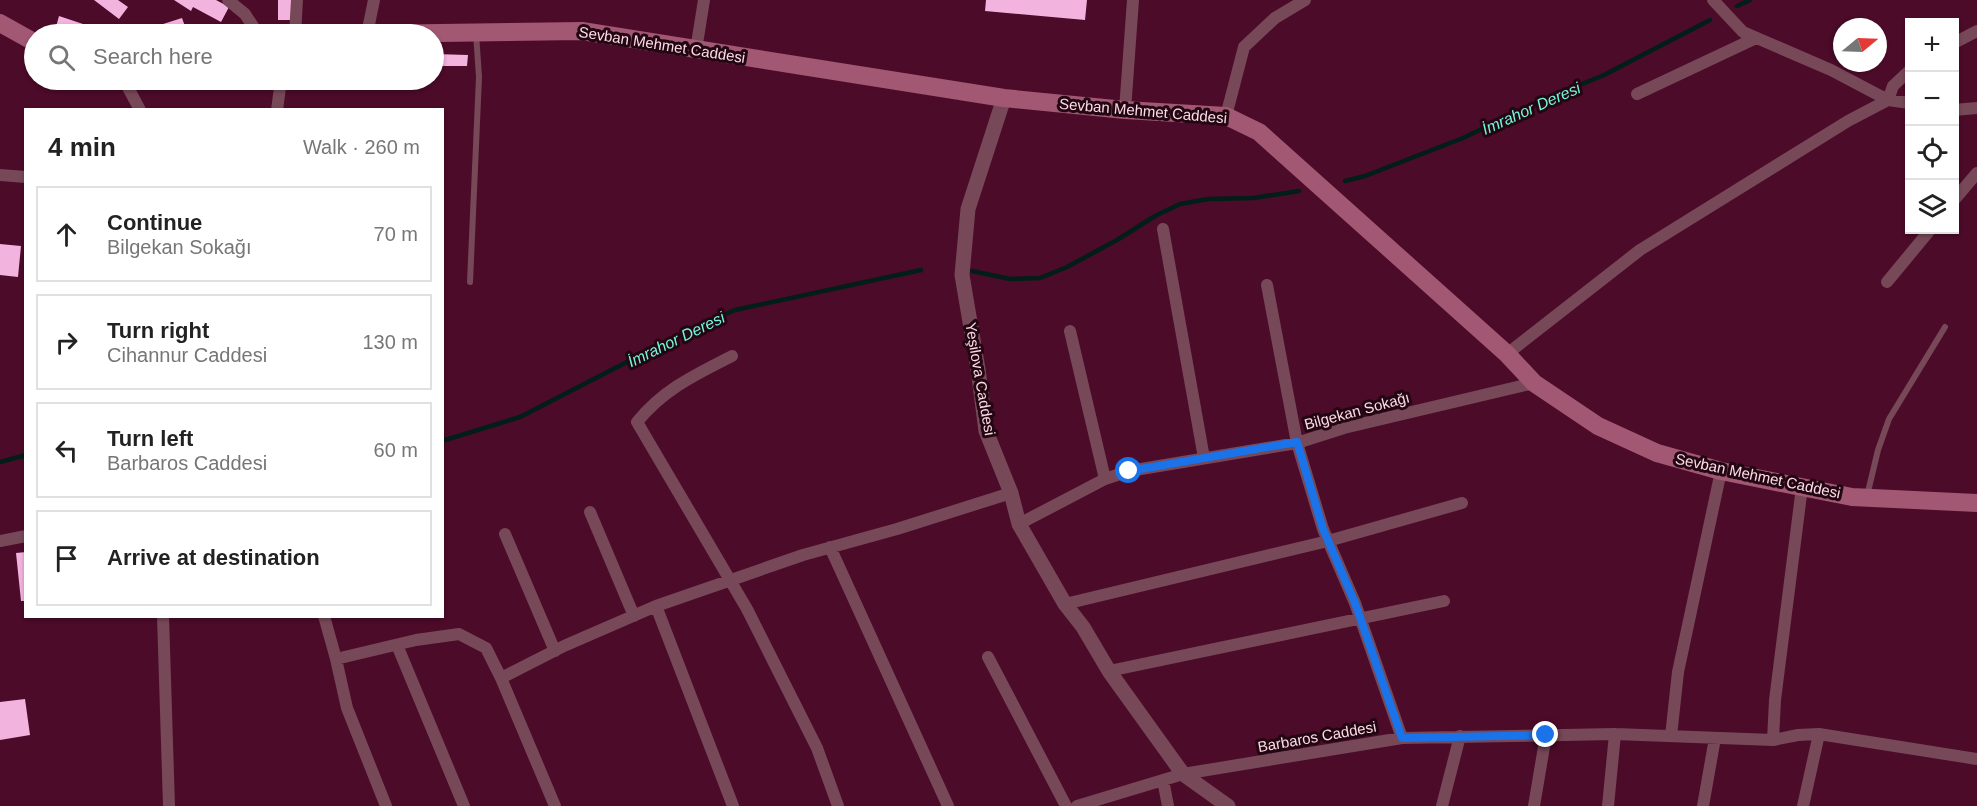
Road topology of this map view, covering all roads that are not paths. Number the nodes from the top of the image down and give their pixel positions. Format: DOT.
graph roads {
  1 [pos="228,0"];
  2 [pos="297,0"];
  3 [pos="374,0"];
  4 [pos="704,0"];
  5 [pos="1133,0"];
  6 [pos="1305,0"];
  7 [pos="1713,0"];
  8 [pos="0,24"];
  9 [pos="252,24"];
  10 [pos="296,24"];
  11 [pos="370,24"];
  12 [pos="1977,31"];
  13 [pos="444,33"];
  14 [pos="476,33"];
  15 [pos="24,37"];
  16 [pos="1756,38"];
  17 [pos="1959,40"];
  18 [pos="696,50"];
  19 [pos="1908,72"];
  20 [pos="129,90"];
  21 [pos="279,90"];
  22 [pos="1637,94"];
  23 [pos="1004,98"];
  24 [pos="1888,100"];
  25 [pos="1905,102"];
  26 [pos="139,108"];
  27 [pos="277,108"];
  28 [pos="1977,108"];
  29 [pos="1125,110"];
  30 [pos="1959,110"];
  31 [pos="1226,116"];
  32 [pos="1977,173"];
  33 [pos="0,176"];
  34 [pos="24,177"];
  35 [pos="1959,194"];
  36 [pos="1163,229"];
  37 [pos="1927,234"];
  38 [pos="470,282"];
  39 [pos="1887,282"];
  40 [pos="1268,285"];
  41 [pos="1946,327"];
  42 [pos="1070,331"];
  43 [pos="1507,354"];
  44 [pos="732,356"];
  45 [pos="1534,383"];
  46 [pos="1297,442"];
  47 [pos="1204,458"];
  48 [pos="1720,471"];
  49 [pos="1105,479"];
  50 [pos="1802,487"];
  51 [pos="1011,493"];
  52 [pos="1867,497"];
  53 [pos="1462,503"];
  54 [pos="1977,503"];
  55 [pos="590,512"];
  56 [pos="1019,524"];
  57 [pos="505,534"];
  58 [pos="24,536"];
  59 [pos="0,541"];
  60 [pos="1328,541"];
  61 [pos="831,547"];
  62 [pos="730,581"];
  63 [pos="1444,602"];
  64 [pos="1065,604"];
  65 [pos="656,606"];
  66 [pos="634,616"];
  67 [pos="163,618"];
  68 [pos="325,618"];
  69 [pos="1361,620"];
  70 [pos="397,645"];
  71 [pos="555,651"];
  72 [pos="988,657"];
  73 [pos="336,659"];
  74 [pos="1110,671"];
  75 [pos="501,678"];
  76 [pos="1615,734"];
  77 [pos="1819,734"];
  78 [pos="1546,735"];
  79 [pos="1460,736"];
  80 [pos="1671,736"];
  81 [pos="1402,738"];
  82 [pos="1715,738"];
  83 [pos="1773,740"];
  84 [pos="1977,759"];
  85 [pos="1183,774"];
  86 [pos="1163,780"];
  87 [pos="169,806"];
  88 [pos="386,806"];
  89 [pos="464,806"];
  90 [pos="555,806"];
  91 [pos="733,806"];
  92 [pos="838,806"];
  93 [pos="948,806"];
  94 [pos="1066,806"];
  95 [pos="1080,806"];
  96 [pos="1168,806"];
  97 [pos="1228,806"];
  98 [pos="1443,806"];
  99 [pos="1534,806"];
  100 [pos="1608,806"];
  101 [pos="1704,806"];
  102 [pos="1803,806"];
  1 -- 9 [label="street"];
  2 -- 10 [label="street"];
  3 -- 11 [label="street"];
  4 -- 18 [label="street"];
  5 -- 29 [label="street"];
  6 -- 31 [label="street"];
  7 -- 16 [label="street"];
  8 -- 15 [label="main road"];
  12 -- 17 [label="street"];
  13 -- 14 [label="main road, Sevban Mehmet Caddesi"];
  14 -- 18 [label="main road, Sevban Mehmet Caddesi"];
  14 -- 38 [label="lane"];
  16 -- 22 [label="street"];
  16 -- 24 [label="street"];
  18 -- 23 [label="main road, Sevban Mehmet Caddesi"];
  19 -- 24 [label="street"];
  20 -- 26 [label="street"];
  21 -- 27 [label="street"];
  23 -- 29 [label="main road, Sevban Mehmet Caddesi"];
  23 -- 51 [label="street, Yeşilova Caddesi"];
  24 -- 25 [label="street"];
  24 -- 43 [label="street"];
  28 -- 30 [label="street"];
  29 -- 31 [label="main road, Sevban Mehmet Caddesi"];
  31 -- 43 [label="main road, Sevban Mehmet Caddesi"];
  32 -- 35 [label="street"];
  33 -- 34 [label="street"];
  36 -- 47 [label="street"];
  37 -- 39 [label="street"];
  40 -- 46 [label="street"];
  41 -- 52 [label="lane"];
  42 -- 49 [label="street"];
  43 -- 45 [label="main road, Sevban Mehmet Caddesi"];
  44 -- 62 [label="street"];
  45 -- 46 [label="street, Bilgekan Sokağı"];
  45 -- 48 [label="main road, Sevban Mehmet Caddesi"];
  46 -- 47 [label="street, Bilgekan Sokağı"];
  46 -- 60 [label="street"];
  47 -- 49 [label="street, Bilgekan Sokağı"];
  48 -- 50 [label="main road, Sevban Mehmet Caddesi"];
  48 -- 80 [label="street"];
  49 -- 56 [label="street, Bilgekan Sokağı"];
  50 -- 52 [label="main road, Sevban Mehmet Caddesi"];
  50 -- 83 [label="street"];
  51 -- 56 [label="street, Yeşilova Caddesi"];
  51 -- 61 [label="street"];
  52 -- 54 [label="main road, Sevban Mehmet Caddesi"];
  53 -- 60 [label="street"];
  55 -- 66 [label="street"];
  56 -- 64 [label="street, Yeşilova Caddesi"];
  57 -- 71 [label="street"];
  58 -- 59 [label="street"];
  60 -- 64 [label="street"];
  60 -- 69 [label="street"];
  61 -- 62 [label="street"];
  61 -- 93 [label="street"];
  62 -- 65 [label="street"];
  62 -- 92 [label="street"];
  63 -- 69 [label="street"];
  64 -- 74 [label="street, Yeşilova Caddesi"];
  65 -- 66 [label="street"];
  65 -- 91 [label="street"];
  66 -- 71 [label="street"];
  67 -- 87 [label="street"];
  68 -- 73 [label="street"];
  69 -- 74 [label="street"];
  69 -- 81 [label="street"];
  70 -- 73 [label="street"];
  70 -- 75 [label="street"];
  70 -- 89 [label="street"];
  71 -- 75 [label="street"];
  72 -- 94 [label="street"];
  73 -- 88 [label="street"];
  74 -- 85 [label="street, Yeşilova Caddesi"];
  75 -- 90 [label="street"];
  76 -- 78 [label="street, Barbaros Caddesi"];
  76 -- 80 [label="street, Barbaros Caddesi"];
  76 -- 100 [label="street"];
  77 -- 83 [label="street, Barbaros Caddesi"];
  77 -- 84 [label="street, Barbaros Caddesi"];
  77 -- 102 [label="street"];
  78 -- 79 [label="street, Barbaros Caddesi"];
  78 -- 99 [label="street"];
  79 -- 81 [label="street, Barbaros Caddesi"];
  79 -- 98 [label="street"];
  80 -- 82 [label="street, Barbaros Caddesi"];
  81 -- 85 [label="street, Barbaros Caddesi"];
  82 -- 83 [label="street, Barbaros Caddesi"];
  82 -- 101 [label="street"];
  85 -- 86 [label="street, Barbaros Caddesi"];
  85 -- 97 [label="street, Yeşilova Caddesi"];
  86 -- 95 [label="street, Barbaros Caddesi"];
  86 -- 96 [label="street"];
}
